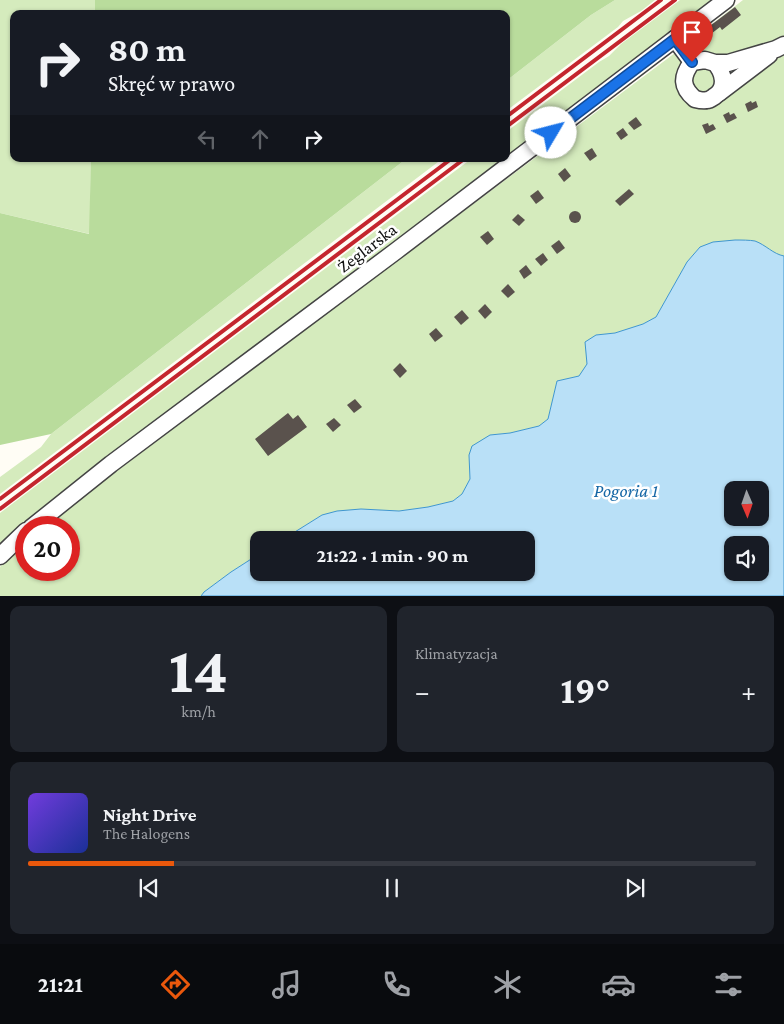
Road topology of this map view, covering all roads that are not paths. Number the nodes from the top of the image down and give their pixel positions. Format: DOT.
graph roads {
  1 [pos="726,0"];
  2 [pos="675,39"];
  3 [pos="780,47"];
  4 [pos="692,62"];
  5 [pos="715,63"];
  6 [pos="719,93"];
  7 [pos="46,516"];
  8 [pos="15,542"];
  9 [pos="0,556"];
  1 -- 2 [label="lane, Żeglarska"];
  2 -- 4 [label="lane"];
  2 -- 7 [label="lane, Żeglarska"];
  3 -- 5 [label="lane"];
  3 -- 6 [label="lane"];
  4 -- 5 [label="lane"];
  4 -- 6 [label="lane"];
  5 -- 6 [label="lane"];
  8 -- 9 [label="lane"];
}
